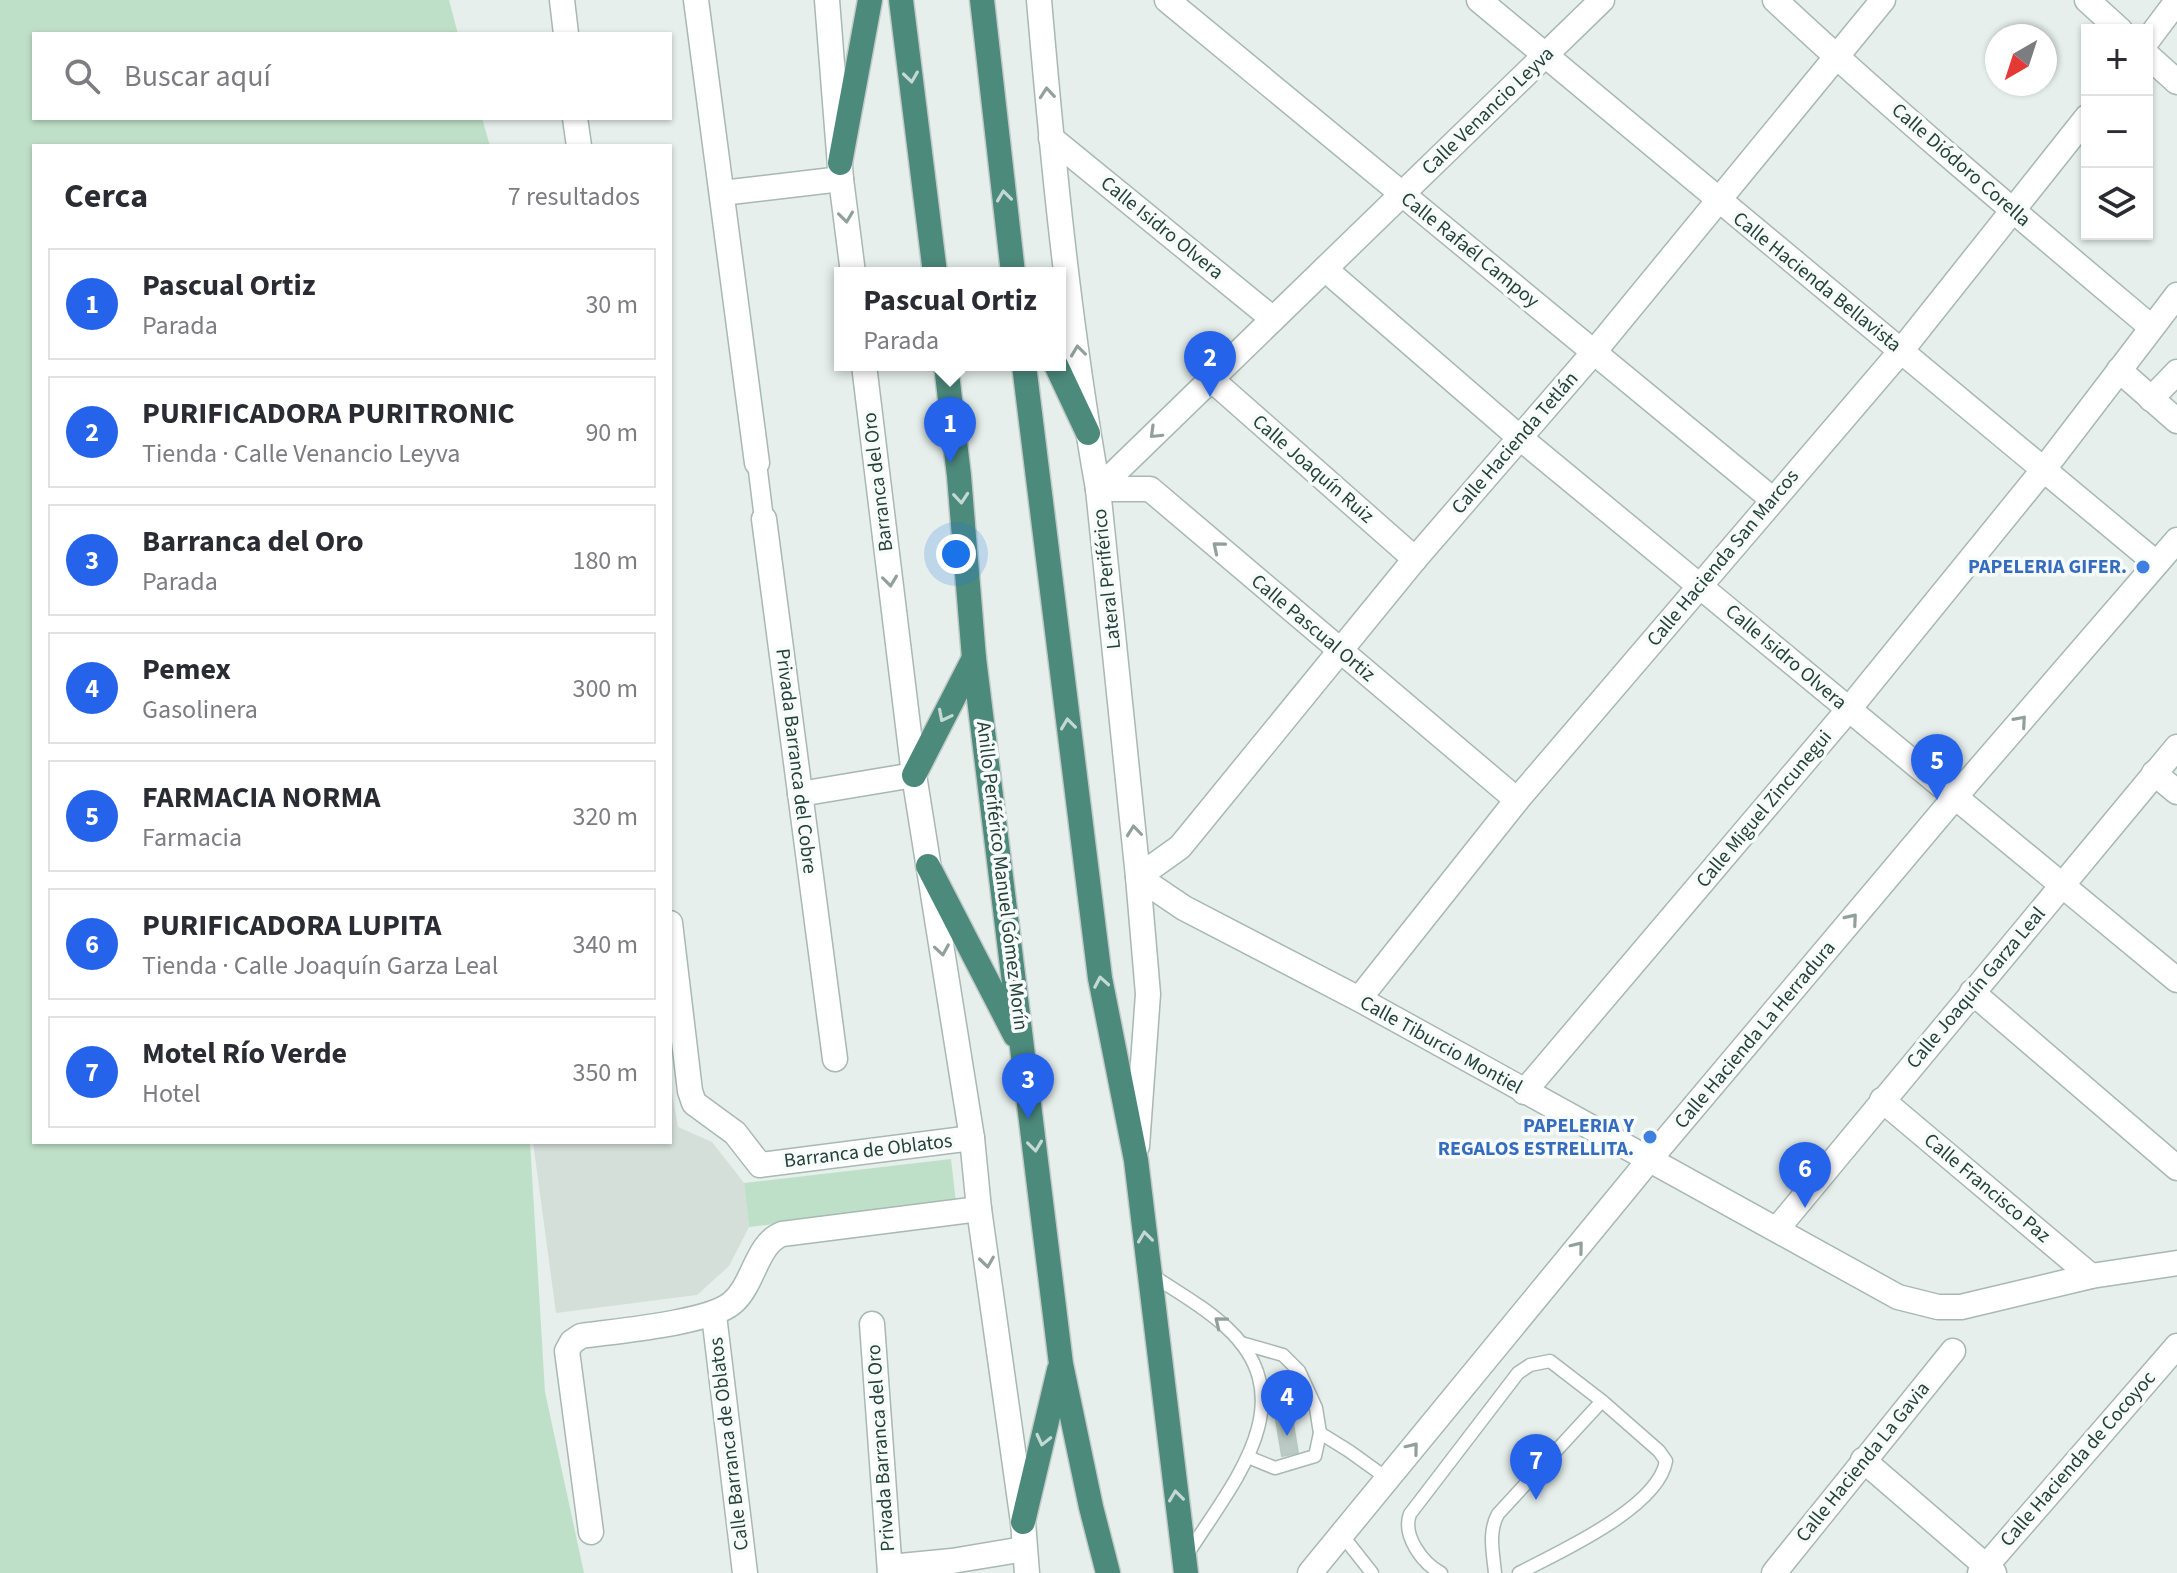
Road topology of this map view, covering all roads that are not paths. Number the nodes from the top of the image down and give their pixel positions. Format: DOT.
graph roads {
  1 [pos="562,0"];
  2 [pos="696,0"];
  3 [pos="827,0"];
  4 [pos="870,0"];
  5 [pos="901,0"];
  6 [pos="982,0"];
  7 [pos="1039,0"];
  8 [pos="1167,0"];
  9 [pos="1479,0"];
  10 [pos="1602,0"];
  11 [pos="1775,0"];
  12 [pos="1883,0"];
  13 [pos="2087,0"];
  14 [pos="2177,1"];
  15 [pos="2113,24"];
  16 [pos="566,32"];
  17 [pos="2153,33"];
  18 [pos="1544,57"];
  19 [pos="1836,57"];
  20 [pos="2153,60"];
  21 [pos="2177,82"];
  22 [pos="575,120"];
  23 [pos="2081,124"];
  24 [pos="1051,138"];
  25 [pos="579,144"];
  26 [pos="841,171"];
  27 [pos="722,193"];
  28 [pos="1402,194"];
  29 [pos="1717,200"];
  30 [pos="2012,210"];
  31 [pos="852,267"];
  32 [pos="934,267"];
  33 [pos="1012,267"];
  34 [pos="1325,269"];
  35 [pos="2177,295"];
  36 [pos="1273,319"];
  37 [pos="2151,327"];
  38 [pos="1901,351"];
  39 [pos="1594,352"];
  40 [pos="2119,370"];
  41 [pos="865,371"];
  42 [pos="947,371"];
  43 [pos="1025,371"];
  44 [pos="1059,371"];
  45 [pos="2177,372"];
  46 [pos="1211,379"];
  47 [pos="2151,399"];
  48 [pos="2177,421"];
  49 [pos="1088,433"];
  50 [pos="1519,437"];
  51 [pos="757,463"];
  52 [pos="2044,469"];
  53 [pos="1098,489"];
  54 [pos="1772,499"];
  55 [pos="764,519"];
  56 [pos="2177,540"];
  57 [pos="1415,559"];
  58 [pos="2156,563"];
  59 [pos="1700,585"];
  60 [pos="1341,652"];
  61 [pos="974,658"];
  62 [pos="1849,709"];
  63 [pos="2177,747"];
  64 [pos="2154,773"];
  65 [pos="914,775"];
  66 [pos="2177,792"];
  67 [pos="800,794"];
  68 [pos="1955,797"];
  69 [pos="1517,800"];
  70 [pos="928,866"];
  71 [pos="1138,877"];
  72 [pos="2063,886"];
  73 [pos="672,940"];
  74 [pos="2177,980"];
  75 [pos="1972,992"];
  76 [pos="1359,999"];
  77 [pos="1024,1052"];
  78 [pos="835,1059"];
  79 [pos="1524,1092"];
  80 [pos="1882,1100"];
  81 [pos="972,1138"];
  82 [pos="1650,1159"];
  83 [pos="1136,1160"];
  84 [pos="2177,1168"];
  85 [pos="979,1209"];
  86 [pos="1777,1229"];
  87 [pos="2177,1263"];
  88 [pos="1150,1273"];
  89 [pos="2091,1276"];
  90 [pos="714,1315"];
  91 [pos="872,1324"];
  92 [pos="1241,1343"];
  93 [pos="2177,1346"];
  94 [pos="1953,1351"];
  95 [pos="1061,1364"];
  96 [pos="1602,1401"];
  97 [pos="1320,1433"];
  98 [pos="1248,1457"];
  99 [pos="1863,1460"];
  100 [pos="1388,1479"];
  101 [pos="1023,1522"];
  102 [pos="591,1532"];
  103 [pos="1342,1535"];
  104 [pos="1025,1561"];
  105 [pos="1185,1567"];
  106 [pos="890,1570"];
  107 [pos="1987,1571"];
  108 [pos="745,1573"];
  109 [pos="1091,1573"];
  110 [pos="1108,1573"];
  111 [pos="1310,1573"];
  112 [pos="1372,1573"];
  113 [pos="1441,1573"];
  114 [pos="1495,1573"];
  115 [pos="1519,1573"];
  116 [pos="1774,1573"];
  1 -- 16 [label="street"];
  2 -- 27 [label="street"];
  3 -- 26 [label="street"];
  4 -- 26 [label="highway"];
  5 -- 32 [label="highway, one-way"];
  33 -- 6 [label="highway, one-way"];
  24 -- 7 [label="street, Lateral Periférico, one-way"];
  8 -- 28 [label="street, Calle Rafaél Campoy"];
  9 -- 18 [label="street, Calle Hacienda Bellavista"];
  10 -- 18 [label="street, Calle Venancio Leyva"];
  11 -- 19 [label="street, Calle Diódoro Corella"];
  12 -- 19 [label="street, Calle Hacienda Tetlán"];
  13 -- 15 [label="street"];
  14 -- 17 [label="street"];
  18 -- 28 [label="street, Calle Venancio Leyva"];
  18 -- 29 [label="street, Calle Hacienda Bellavista"];
  19 -- 29 [label="street, Calle Hacienda Tetlán"];
  19 -- 30 [label="street, Calle Diódoro Corella"];
  20 -- 21 [label="street"];
  22 -- 25 [label="street"];
  23 -- 30 [label="street, Calle Hacienda San Marcos"];
  24 -- 36 [label="street, Calle Isidro Olvera"];
  49 -- 24 [label="street, Lateral Periférico, one-way"];
  26 -- 27 [label="street"];
  26 -- 31 [label="street, one-way"];
  27 -- 51 [label="street"];
  28 -- 34 [label="street, Calle Venancio Leyva"];
  28 -- 39 [label="street, Calle Rafaél Campoy"];
  29 -- 38 [label="street, Calle Hacienda Bellavista"];
  29 -- 39 [label="street, Calle Hacienda Tetlán"];
  30 -- 37 [label="street, Calle Diódoro Corella"];
  30 -- 38 [label="street, Calle Hacienda San Marcos"];
  34 -- 36 [label="street, Calle Venancio Leyva"];
  34 -- 50 [label="street, Calle Isidro Olvera"];
  35 -- 37 [label="street, Calle Miguel Zincunegui"];
  36 -- 46 [label="street, Calle Venancio Leyva"];
  37 -- 40 [label="street, Calle Miguel Zincunegui"];
  38 -- 52 [label="street, Calle Hacienda Bellavista"];
  38 -- 54 [label="street, Calle Hacienda San Marcos"];
  39 -- 50 [label="street, Calle Hacienda Tetlán"];
  39 -- 54 [label="street, Calle Rafaél Campoy"];
  40 -- 47 [label="street"];
  40 -- 52 [label="street, Calle Miguel Zincunegui"];
  41 -- 65 [label="street, Barranca del Oro, one-way"];
  42 -- 61 [label="highway, Anillo Periférico Manuel Gómez Morín, one-way"];
  83 -- 43 [label="highway, one-way"];
  44 -- 49 [label="highway"];
  45 -- 47 [label="street"];
  46 -- 53 [label="street, Calle Venancio Leyva, one-way"];
  46 -- 57 [label="street, Calle Joaquín Ruiz"];
  47 -- 48 [label="street"];
  49 -- 53 [label="street, Lateral Periférico"];
  50 -- 57 [label="street, Calle Hacienda Tetlán"];
  50 -- 59 [label="street, Calle Isidro Olvera"];
  51 -- 55 [label="street, Privada Barranca del Cobre"];
  52 -- 58 [label="street, Calle Hacienda Bellavista"];
  52 -- 62 [label="street, Calle Miguel Zincunegui"];
  60 -- 53 [label="street, Calle Pascual Ortiz, one-way"];
  71 -- 53 [label="street, Lateral Periférico, one-way"];
  54 -- 59 [label="street, Calle Hacienda San Marcos"];
  55 -- 67 [label="street, Privada Barranca del Cobre"];
  56 -- 58 [label="street, Calle Hacienda La Herradura"];
  57 -- 60 [label="street, Calle Hacienda Tetlán"];
  68 -- 58 [label="street, Calle Hacienda La Herradura, one-way"];
  59 -- 62 [label="street, Calle Isidro Olvera"];
  59 -- 69 [label="street, Calle Hacienda San Marcos"];
  60 -- 69 [label="street, Calle Pascual Ortiz"];
  60 -- 71 [label="street, Calle Hacienda Tetlán"];
  61 -- 65 [label="highway, one-way"];
  61 -- 77 [label="highway, Anillo Periférico Manuel Gómez Morín"];
  62 -- 68 [label="street, Calle Isidro Olvera"];
  62 -- 79 [label="street, Calle Miguel Zincunegui"];
  63 -- 64 [label="street, Calle Joaquín Garza Leal"];
  64 -- 66 [label="street"];
  64 -- 72 [label="street, Calle Joaquín Garza Leal"];
  65 -- 67 [label="street"];
  65 -- 70 [label="street, Barranca del Oro"];
  67 -- 78 [label="street, Privada Barranca del Cobre"];
  68 -- 72 [label="street, Calle Isidro Olvera"];
  82 -- 68 [label="street, Calle Hacienda La Herradura, one-way"];
  69 -- 76 [label="street, Calle Hacienda San Marcos"];
  70 -- 77 [label="highway"];
  70 -- 81 [label="street, Barranca del Oro, one-way"];
  71 -- 76 [label="street, Calle Tiburcio Montiel"];
  71 -- 83 [label="street, Lateral Periférico"];
  72 -- 74 [label="street, Calle Isidro Olvera"];
  72 -- 75 [label="street, Calle Joaquín Garza Leal"];
  73 -- 81 [label="street, Barranca de Oblatos"];
  75 -- 80 [label="street, Calle Joaquín Garza Leal"];
  75 -- 84 [label="street"];
  76 -- 79 [label="street, Calle Tiburcio Montiel"];
  77 -- 95 [label="highway, Anillo Periférico Manuel Gómez Morín, one-way"];
  79 -- 82 [label="street, Calle Tiburcio Montiel"];
  80 -- 86 [label="street, Calle Joaquín Garza Leal"];
  80 -- 89 [label="street, Calle Francisco Paz"];
  81 -- 85 [label="street, Barranca del Oro"];
  82 -- 86 [label="street, Calle Tiburcio Montiel"];
  100 -- 82 [label="street, Calle Hacienda La Herradura, one-way"];
  88 -- 83 [label="highway, one-way"];
  85 -- 90 [label="street"];
  85 -- 101 [label="street, Barranca del Oro, one-way"];
  86 -- 89 [label="street, Calle Tiburcio Montiel"];
  87 -- 89 [label="street, Calle Tiburcio Montiel"];
  92 -- 88 [label="lane, one-way"];
  105 -- 88 [label="highway, one-way"];
  90 -- 102 [label="street"];
  90 -- 108 [label="street, Calle Barranca de Oblatos"];
  91 -- 106 [label="street, Privada Barranca del Oro"];
  92 -- 97 [label="lane"];
  92 -- 98 [label="lane"];
  93 -- 107 [label="street, Calle Hacienda de Cocoyoc"];
  94 -- 99 [label="street, Calle Hacienda La Gavia"];
  95 -- 101 [label="highway, one-way"];
  95 -- 109 [label="highway"];
  95 -- 110 [label="highway, Anillo Periférico Manuel Gómez Morín"];
  96 -- 113 [label="lane"];
  96 -- 114 [label="lane"];
  96 -- 115 [label="lane"];
  97 -- 98 [label="lane"];
  97 -- 100 [label="lane"];
  98 -- 105 [label="lane"];
  99 -- 107 [label="street"];
  99 -- 116 [label="street, Calle Hacienda La Gavia"];
  100 -- 103 [label="street, Calle Hacienda La Herradura"];
  101 -- 104 [label="street, Barranca del Oro"];
  103 -- 111 [label="street, Calle Hacienda La Herradura"];
  103 -- 112 [label="lane"];
  104 -- 106 [label="street"];
}
